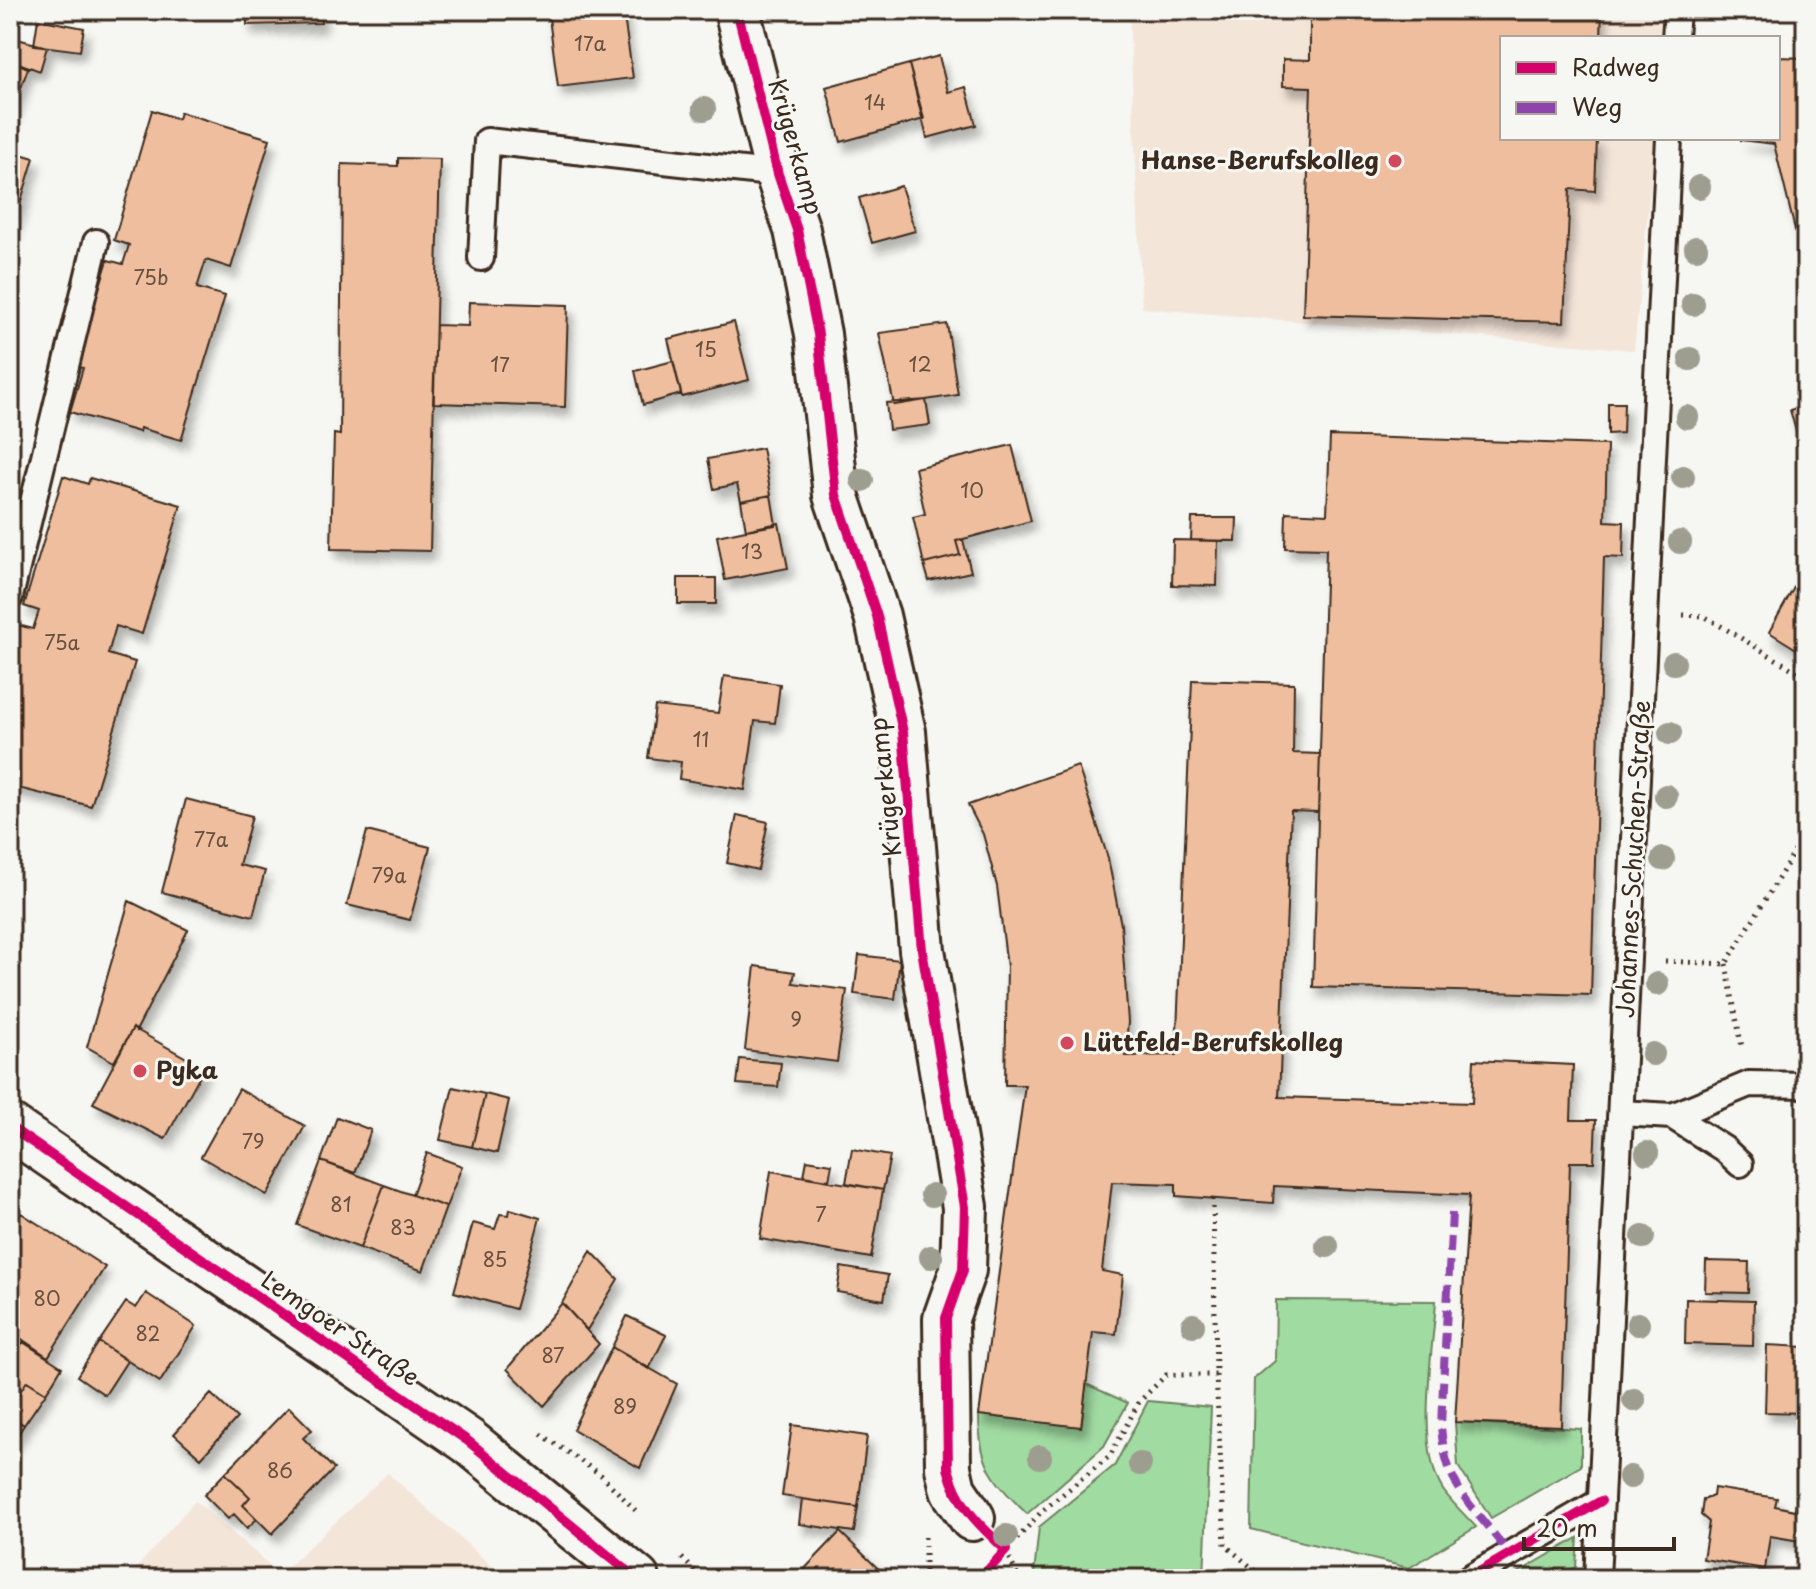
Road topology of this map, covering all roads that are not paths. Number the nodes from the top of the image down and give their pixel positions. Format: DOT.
graph roads {
  1 [pos="737,10"];
  2 [pos="1677,10"];
  3 [pos="1675,36"];
  4 [pos="1669,140"];
  5 [pos="778,174"];
  6 [pos="96,242"];
  7 [pos="481,258"];
  8 [pos="10,597"];
  9 [pos="1806,1085"];
  10 [pos="1621,1113"];
  11 [pos="1672,1116"];
  12 [pos="10,1127"];
  13 [pos="1740,1164"];
  14 [pos="1601,1501"];
  15 [pos="972,1518"];
  16 [pos="637,1579"];
  17 [pos="1467,1579"];
  18 [pos="1597,1579"];
  1 -- 5 [label="street, Krügerkamp"];
  2 -- 3 [label="lane"];
  4 -- 10 [label="lane, Johannes-Schuchen-Straße"];
  5 -- 7 [label="lane"];
  5 -- 15 [label="street, Krügerkamp"];
  6 -- 8 [label="lane"];
  9 -- 11 [label="lane"];
  10 -- 11 [label="lane"];
  10 -- 14 [label="lane, Johannes-Schuchen-Straße"];
  11 -- 13 [label="lane"];
  12 -- 16 [label="street, Lemgoer Straße"];
  14 -- 17 [label="lane"];
  14 -- 18 [label="lane, Johannes-Schuchen-Straße"];
}
